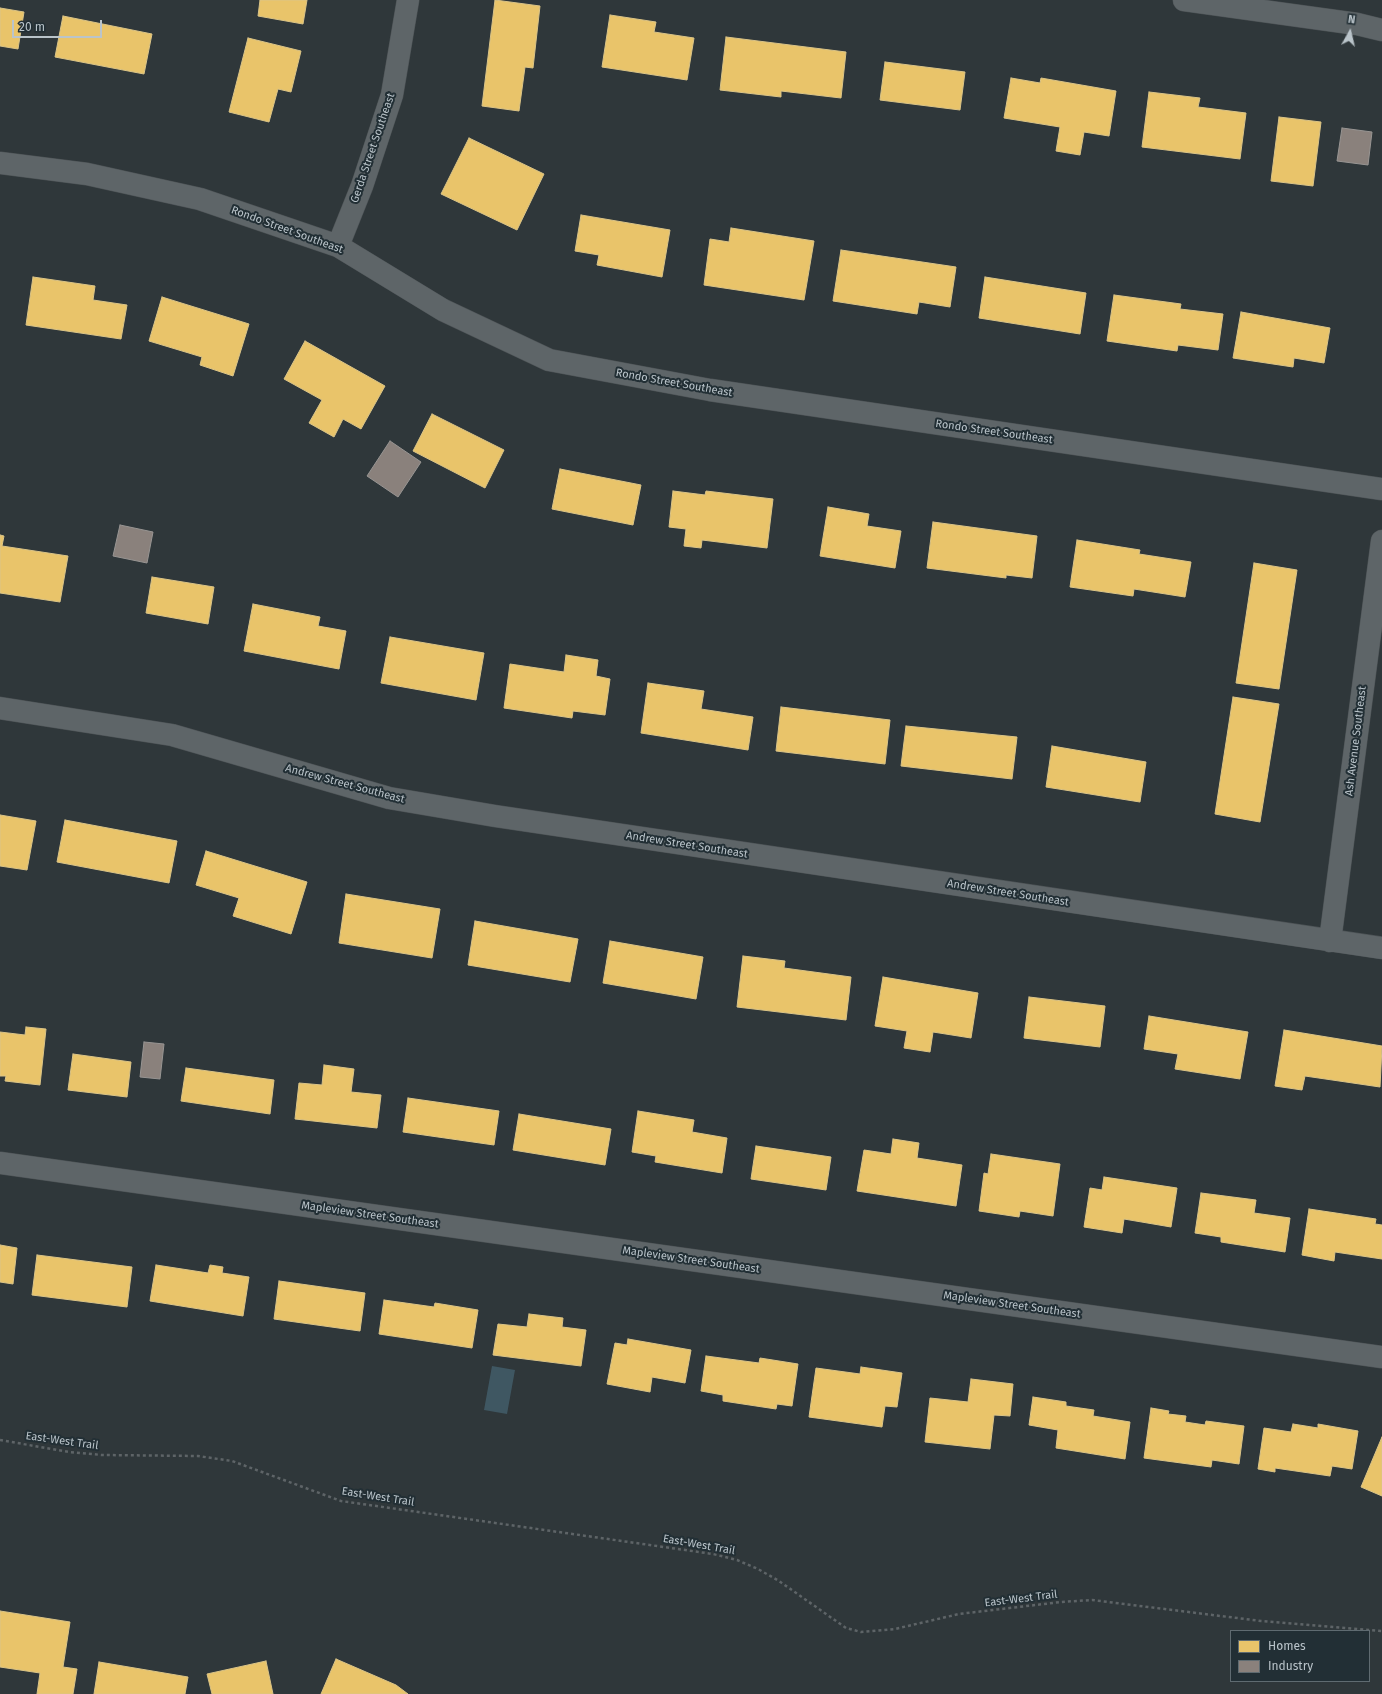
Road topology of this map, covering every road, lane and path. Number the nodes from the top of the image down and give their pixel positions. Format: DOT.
graph roads {
  1 [pos="408,0"];
  2 [pos="1184,0"];
  3 [pos="1382,30"];
  4 [pos="0,163"];
  5 [pos="338,246"];
  6 [pos="1382,489"];
  7 [pos="1382,541"];
  8 [pos="0,708"];
  9 [pos="1330,941"];
  10 [pos="1382,948"];
  11 [pos="0,1163"];
  12 [pos="1382,1357"];
  13 [pos="0,1440"];
  14 [pos="1368,1630"];
  15 [pos="1370,1630"];
  16 [pos="1382,1631"];
  1 -- 5 [label="street, Gerda Street Southeast"];
  2 -- 3 [label="street"];
  4 -- 5 [label="street, Rondo Street Southeast"];
  5 -- 6 [label="street, Rondo Street Southeast"];
  7 -- 9 [label="street, Ash Avenue Southeast"];
  8 -- 9 [label="street, Andrew Street Southeast"];
  9 -- 10 [label="street, Andrew Street Southeast"];
  11 -- 12 [label="street, Mapleview Street Southeast"];
  13 -- 14 [label="path, East-West Trail"];
  15 -- 16 [label="path, East-West Trail"];
}
